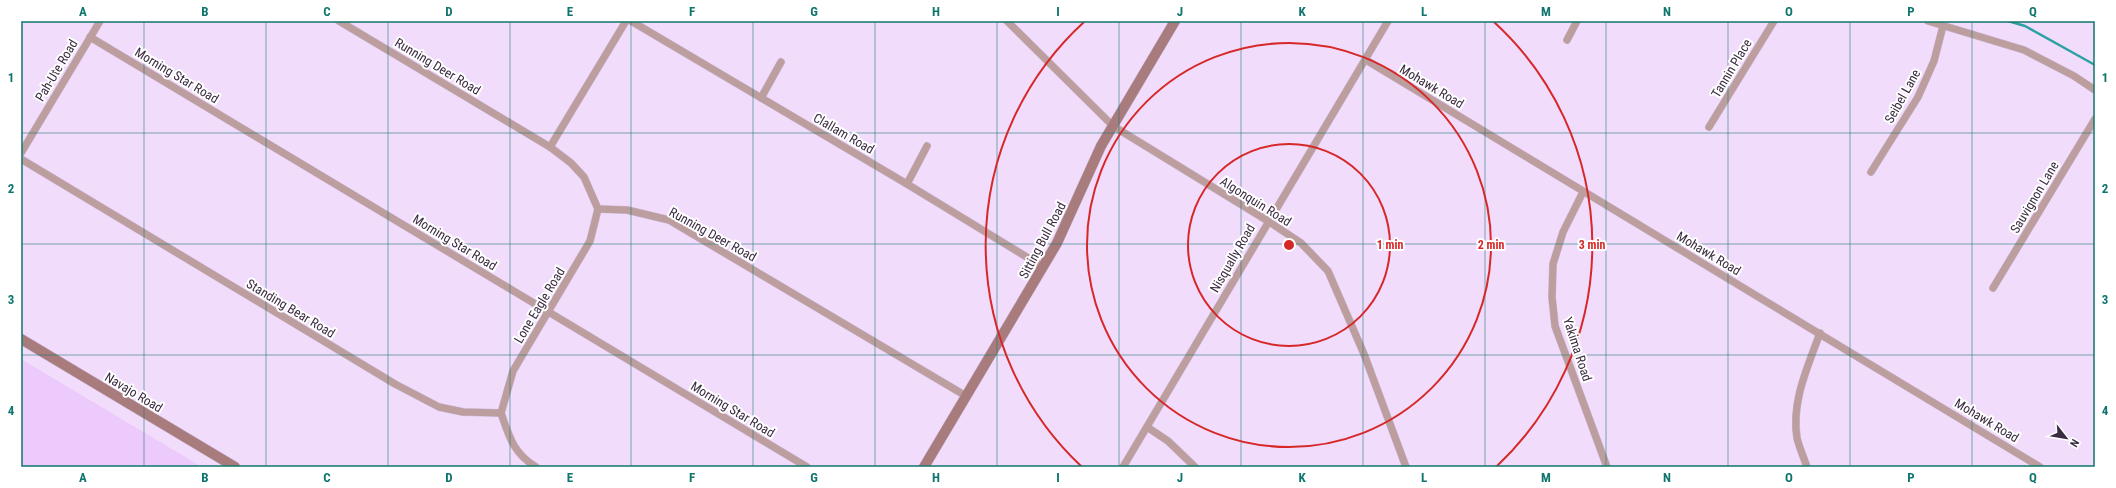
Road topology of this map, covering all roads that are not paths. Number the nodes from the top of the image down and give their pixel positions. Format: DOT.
graph roads {
  1 [pos="100,21"];
  2 [pos="339,21"];
  3 [pos="626,21"];
  4 [pos="631,21"];
  5 [pos="1007,21"];
  6 [pos="1175,21"];
  7 [pos="1388,21"];
  8 [pos="1576,21"];
  9 [pos="1774,21"];
  10 [pos="1928,21"];
  11 [pos="1943,26"];
  12 [pos="90,37"];
  13 [pos="1568,40"];
  14 [pos="1366,60"];
  15 [pos="781,62"];
  16 [pos="2095,90"];
  17 [pos="761,98"];
  18 [pos="2095,119"];
  19 [pos="1113,126"];
  20 [pos="1709,127"];
  21 [pos="927,146"];
  22 [pos="550,147"];
  23 [pos="21,153"];
  24 [pos="21,159"];
  25 [pos="1871,172"];
  26 [pos="907,184"];
  27 [pos="1583,192"];
  28 [pos="598,209"];
  29 [pos="1268,221"];
  30 [pos="1043,267"];
  31 [pos="1993,288"];
  32 [pos="548,313"];
  33 [pos="1820,333"];
  34 [pos="21,339"];
  35 [pos="966,396"];
  36 [pos="501,412"];
  37 [pos="1147,427"];
  38 [pos="234,467"];
  39 [pos="536,467"];
  40 [pos="807,467"];
  41 [pos="924,467"];
  42 [pos="1123,467"];
  43 [pos="1195,467"];
  44 [pos="1406,467"];
  45 [pos="1607,467"];
  46 [pos="1807,467"];
  47 [pos="2040,467"];
  1 -- 12 [label="street, Pah-Ute Road"];
  2 -- 22 [label="street, Running Deer Road"];
  3 -- 22 [label="street"];
  4 -- 17 [label="street, Clallam Road"];
  5 -- 19 [label="street, Algonquin Road"];
  6 -- 19 [label="street, Sitting Bull Road"];
  7 -- 14 [label="street, Nisqually Road"];
  8 -- 13 [label="street"];
  9 -- 20 [label="street, Tannin Place"];
  10 -- 11 [label="street"];
  11 -- 16 [label="street"];
  11 -- 25 [label="street, Seibel Lane"];
  12 -- 23 [label="street, Pah-Ute Road"];
  12 -- 32 [label="street, Morning Star Road"];
  14 -- 27 [label="street, Mohawk Road"];
  14 -- 29 [label="street, Nisqually Road"];
  15 -- 17 [label="street"];
  17 -- 26 [label="street, Clallam Road"];
  18 -- 31 [label="street, Sauvignon Lane"];
  19 -- 29 [label="street, Algonquin Road"];
  19 -- 30 [label="street, Sitting Bull Road"];
  21 -- 26 [label="street"];
  22 -- 28 [label="street, Running Deer Road"];
  24 -- 36 [label="street, Standing Bear Road"];
  26 -- 30 [label="street, Clallam Road"];
  27 -- 33 [label="street, Mohawk Road"];
  27 -- 45 [label="street, Yakima Road"];
  28 -- 32 [label="street, Lone Eagle Road"];
  28 -- 35 [label="street, Running Deer Road"];
  29 -- 37 [label="street, Nisqually Road"];
  29 -- 44 [label="street, Algonquin Road"];
  30 -- 35 [label="street, Sitting Bull Road"];
  32 -- 36 [label="street, Lone Eagle Road"];
  32 -- 40 [label="street, Morning Star Road"];
  33 -- 46 [label="street"];
  33 -- 47 [label="street, Mohawk Road"];
  34 -- 38 [label="street, Navajo Road"];
  35 -- 41 [label="street, Sitting Bull Road"];
  36 -- 39 [label="street"];
  37 -- 42 [label="street, Nisqually Road"];
  37 -- 43 [label="street"];
}
